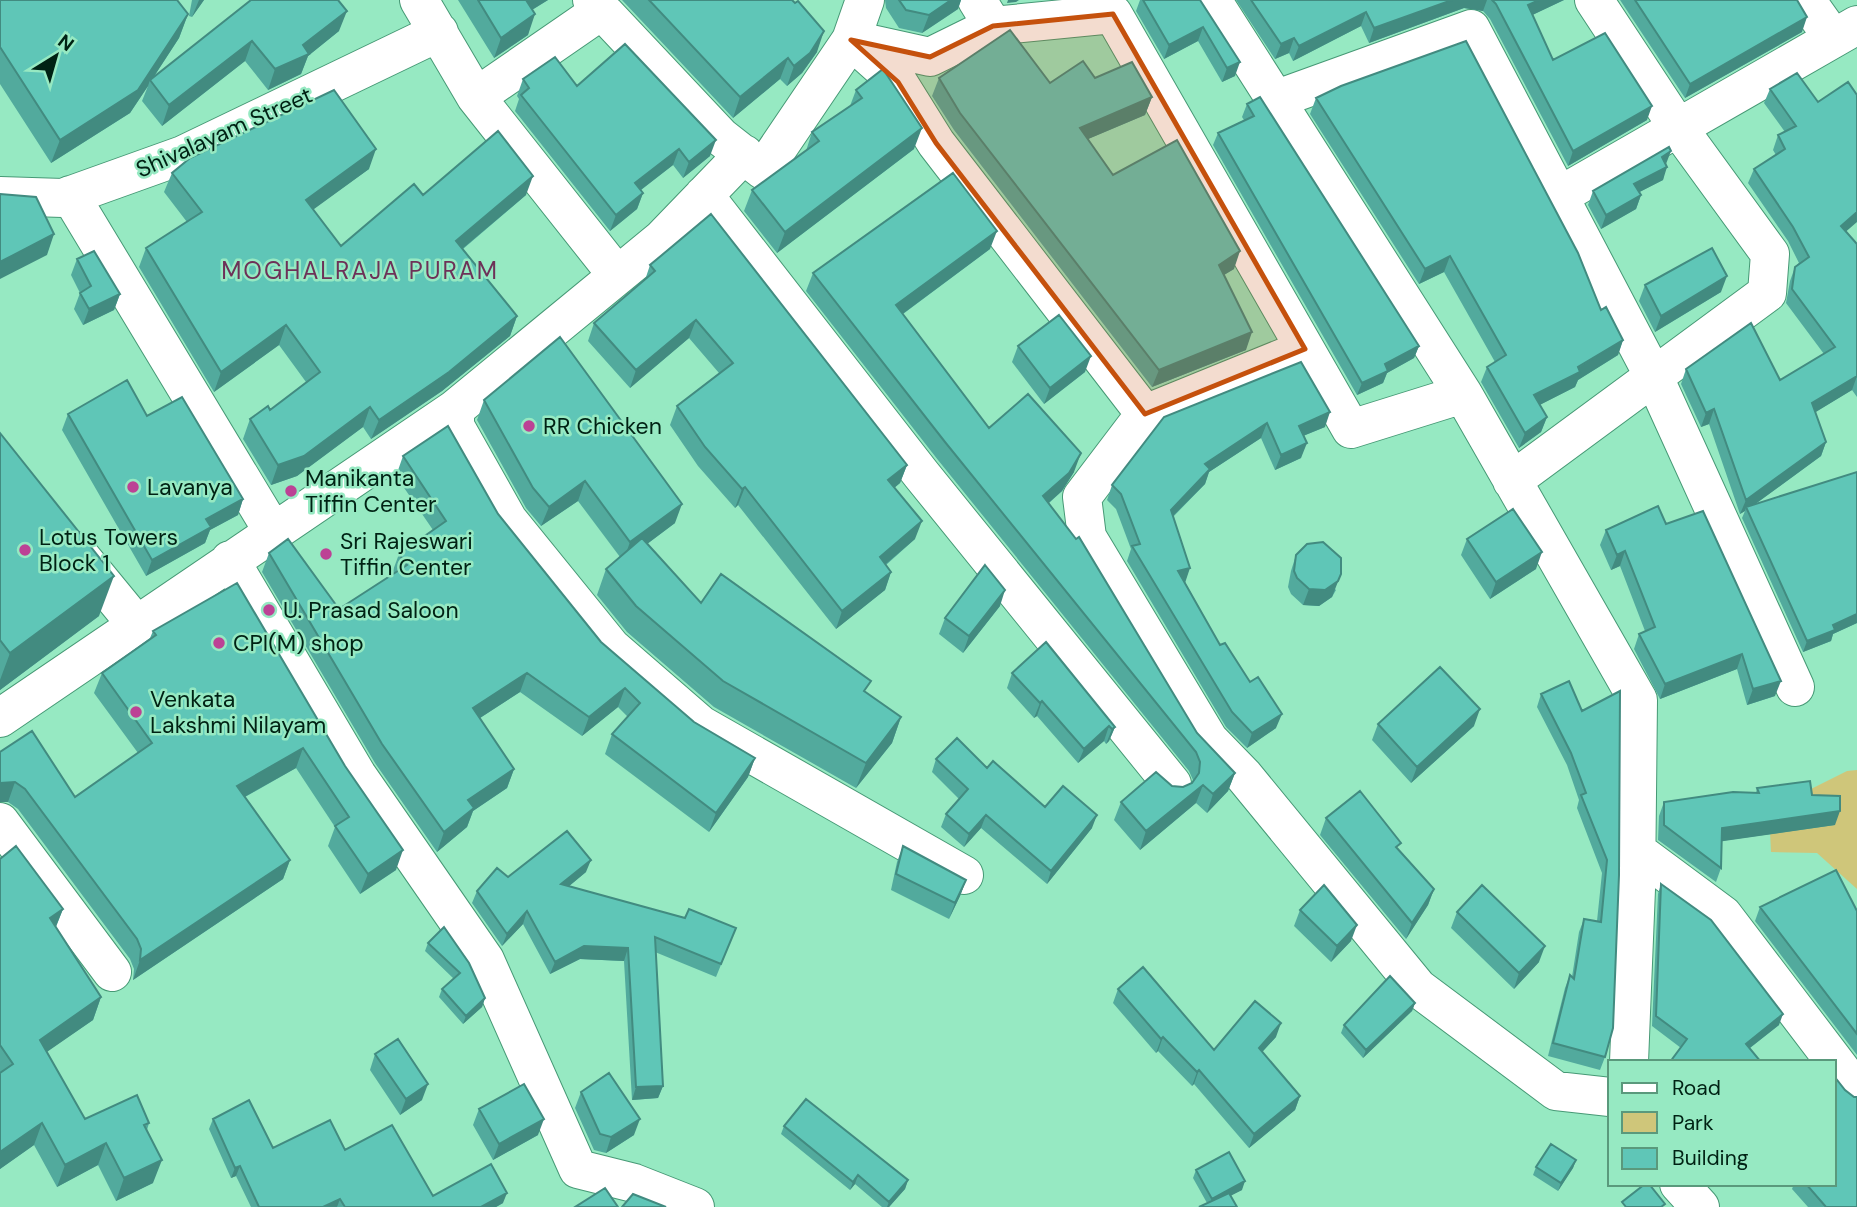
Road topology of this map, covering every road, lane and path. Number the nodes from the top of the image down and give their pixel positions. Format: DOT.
graph roads {
  1 [pos="419,0"];
  2 [pos="865,0"];
  3 [pos="1212,0"];
  4 [pos="1594,0"];
  5 [pos="1806,0"];
  6 [pos="597,5"];
  7 [pos="1124,7"];
  8 [pos="985,13"];
  9 [pos="1845,31"];
  10 [pos="439,32"];
  11 [pos="851,40"];
  12 [pos="476,97"];
  13 [pos="1277,99"];
  14 [pos="1679,129"];
  15 [pos="744,154"];
  16 [pos="70,195"];
  17 [pos="704,195"];
  18 [pos="0,196"];
  19 [pos="1559,196"];
  20 [pos="617,275"];
  21 [pos="1305,349"];
  22 [pos="1653,375"];
  23 [pos="1463,394"];
  24 [pos="454,409"];
  25 [pos="1145,414"];
  26 [pos="1512,481"];
  27 [pos="51,520"];
  28 [pos="274,533"];
  29 [pos="230,560"];
  30 [pos="136,624"];
  31 [pos="1795,687"];
  32 [pos="0,718"];
  33 [pos="1172,783"];
  34 [pos="0,822"];
  35 [pos="1634,849"];
  36 [pos="964,875"];
  37 [pos="113,972"];
  38 [pos="1629,1060"];
  39 [pos="1833,1060"];
  40 [pos="1836,1063"];
  41 [pos="1857,1091"];
  42 [pos="1608,1097"];
  43 [pos="1681,1186"];
  44 [pos="695,1207"];
  45 [pos="1700,1207"];
  1 -- 10 [label="street"];
  2 -- 11 [label="street"];
  3 -- 13 [label="street"];
  4 -- 14 [label="street"];
  5 -- 9 [label="street"];
  6 -- 12 [label="street"];
  6 -- 15 [label="street"];
  7 -- 8 [label="street"];
  7 -- 21 [label="street"];
  8 -- 11 [label="street"];
  9 -- 14 [label="street"];
  10 -- 12 [label="street"];
  10 -- 16 [label="street, Shivalayam Street"];
  11 -- 15 [label="street"];
  11 -- 25 [label="street"];
  12 -- 20 [label="street"];
  13 -- 19 [label="street"];
  13 -- 23 [label="street"];
  14 -- 19 [label="street"];
  14 -- 22 [label="street"];
  15 -- 17 [label="street"];
  16 -- 18 [label="street, Shivalayam Street"];
  16 -- 28 [label="street"];
  17 -- 20 [label="street"];
  17 -- 33 [label="street"];
  19 -- 22 [label="street"];
  20 -- 24 [label="street"];
  21 -- 23 [label="street"];
  21 -- 25 [label="street"];
  22 -- 26 [label="street"];
  22 -- 31 [label="street"];
  23 -- 26 [label="street"];
  24 -- 28 [label="street"];
  24 -- 36 [label="street"];
  25 -- 42 [label="street"];
  26 -- 35 [label="street"];
  27 -- 30 [label="street"];
  28 -- 29 [label="street"];
  29 -- 30 [label="street"];
  29 -- 44 [label="street"];
  30 -- 32 [label="street"];
  34 -- 37 [label="street"];
  35 -- 38 [label="street"];
  35 -- 39 [label="street"];
  40 -- 41 [label="street"];
  43 -- 45 [label="street"];
}
